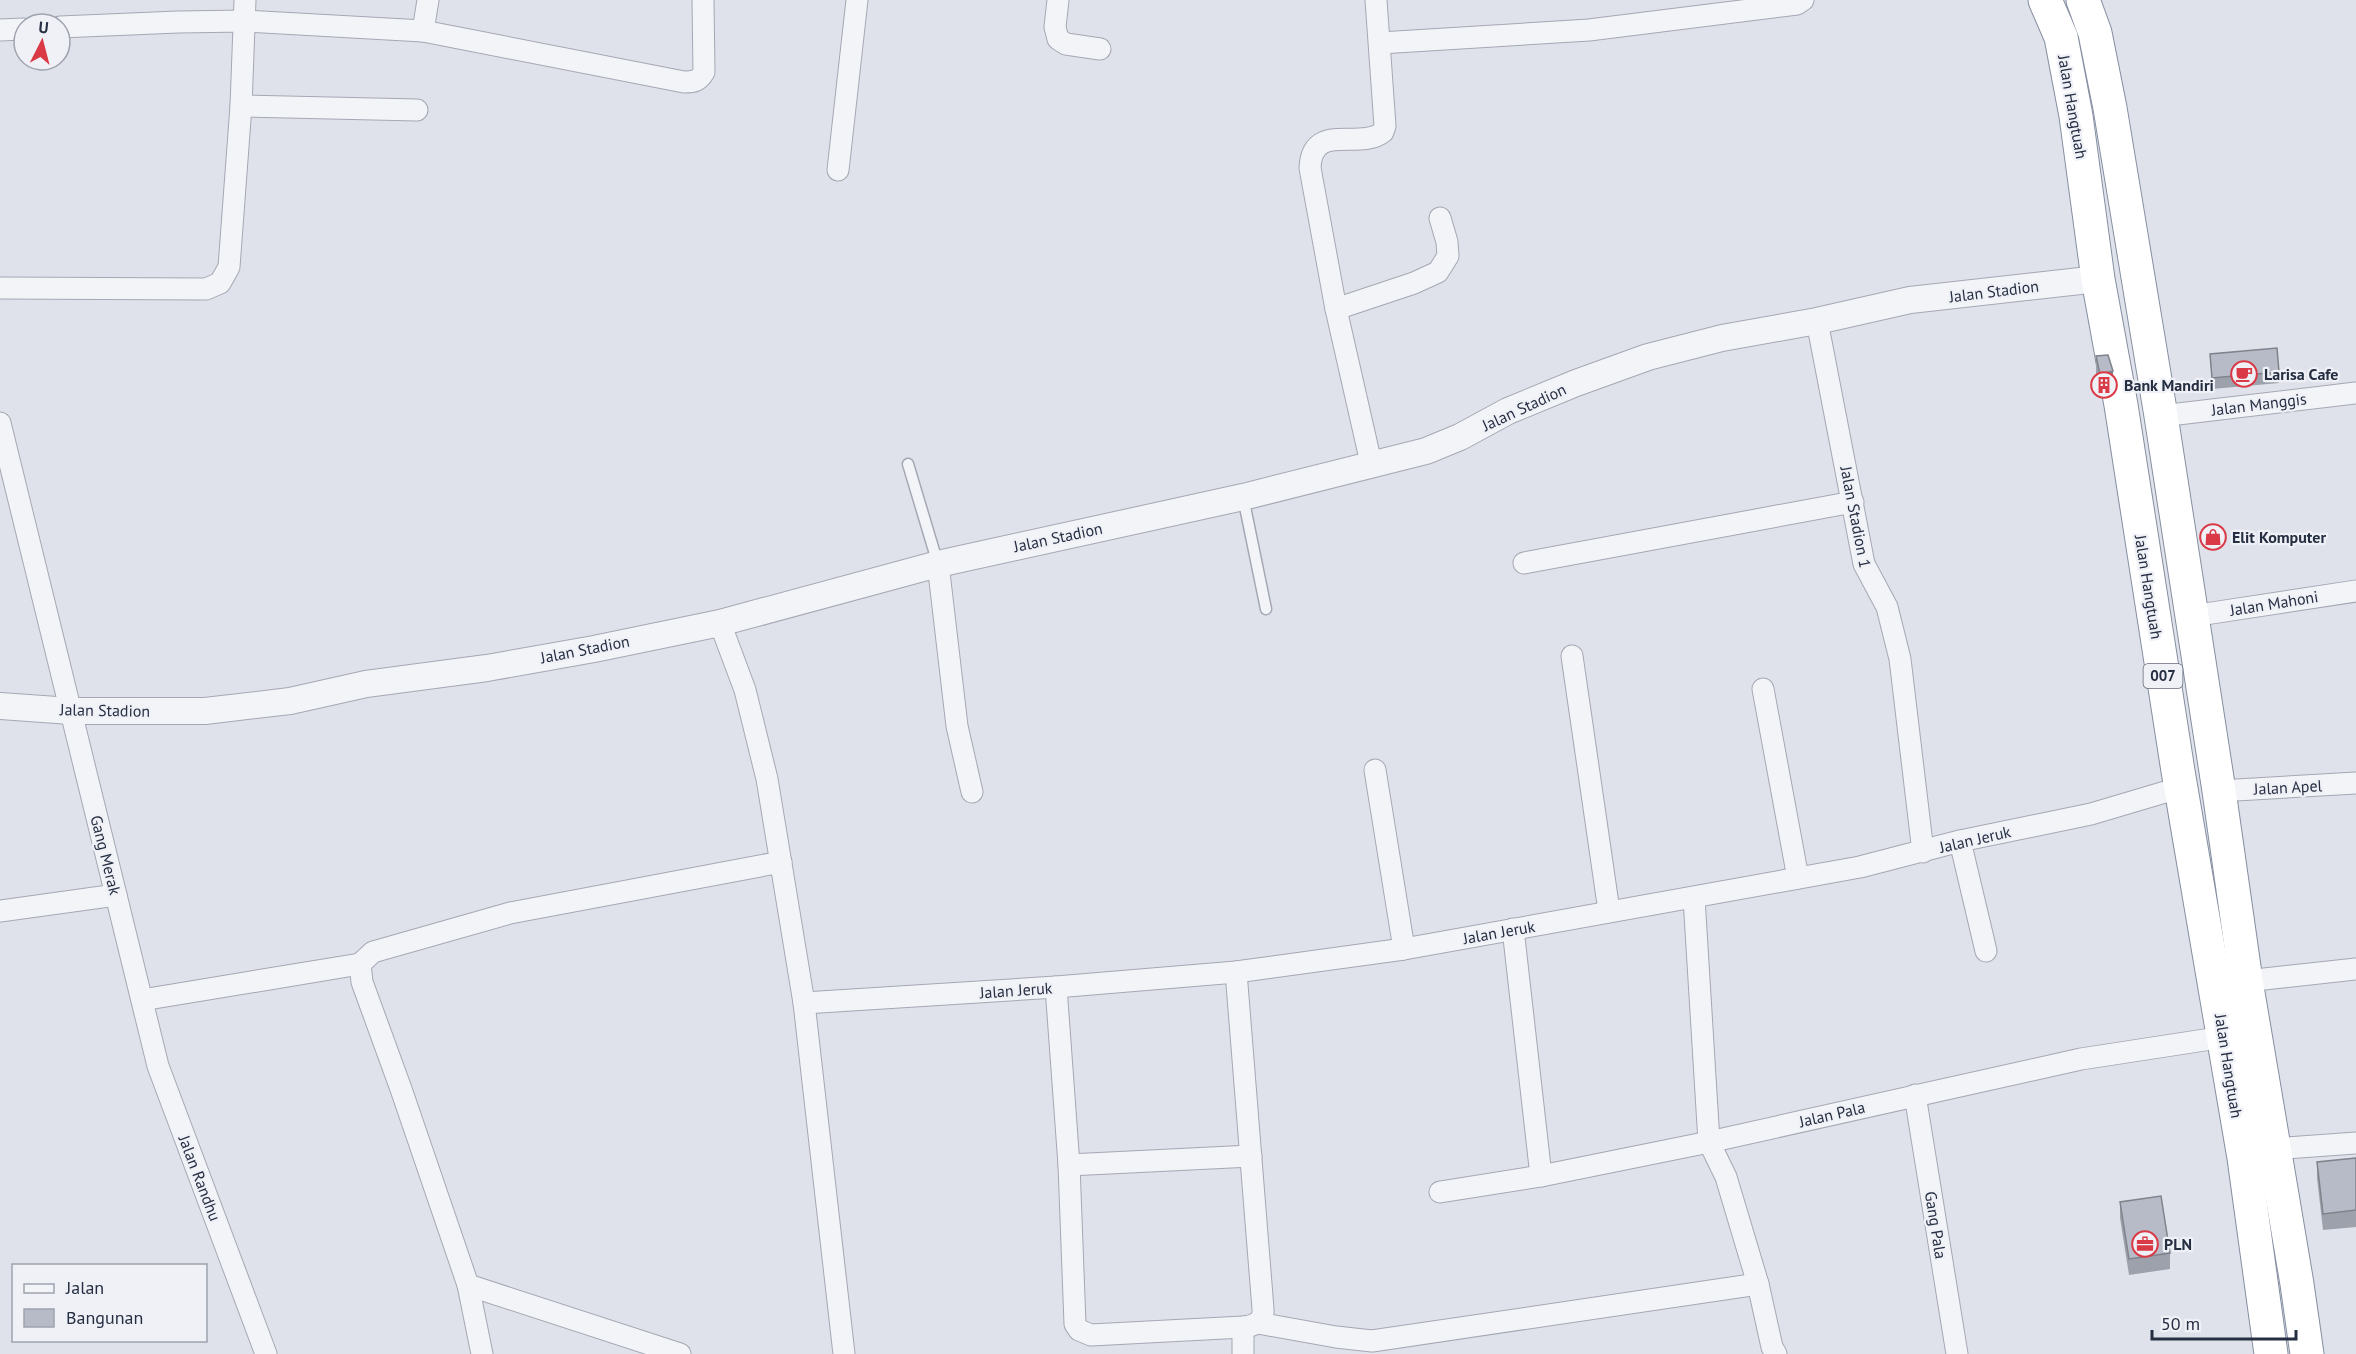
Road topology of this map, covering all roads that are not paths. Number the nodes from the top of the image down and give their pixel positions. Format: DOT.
graph roads {
  1 [pos="245,0"];
  2 [pos="428,0"];
  3 [pos="703,0"];
  4 [pos="857,0"];
  5 [pos="1058,0"];
  6 [pos="1376,0"];
  7 [pos="1803,0"];
  8 [pos="2045,0"];
  9 [pos="2083,0"];
  10 [pos="244,21"];
  11 [pos="72,26"];
  12 [pos="423,31"];
  13 [pos="1380,43"];
  14 [pos="1100,49"];
  15 [pos="241,106"];
  16 [pos="417,110"];
  17 [pos="838,170"];
  18 [pos="1440,218"];
  19 [pos="2098,279"];
  20 [pos="0,288"];
  21 [pos="1336,309"];
  22 [pos="1817,321"];
  23 [pos="2356,393"];
  24 [pos="2161,416"];
  25 [pos="0,423"];
  26 [pos="1371,463"];
  27 [pos="908,465"];
  28 [pos="1243,497"];
  29 [pos="1853,502"];
  30 [pos="1524,563"];
  31 [pos="938,564"];
  32 [pos="2356,591"];
  33 [pos="1266,609"];
  34 [pos="2192,616"];
  35 [pos="720,623"];
  36 [pos="1572,656"];
  37 [pos="1763,689"];
  38 [pos="0,706"];
  39 [pos="70,711"];
  40 [pos="1375,770"];
  41 [pos="2356,783"];
  42 [pos="2182,787"];
  43 [pos="2219,791"];
  44 [pos="972,792"];
  45 [pos="1960,841"];
  46 [pos="1923,852"];
  47 [pos="781,862"];
  48 [pos="1798,878"];
  49 [pos="116,895"];
  50 [pos="1694,898"];
  51 [pos="0,911"];
  52 [pos="1609,911"];
  53 [pos="1513,929"];
  54 [pos="1404,949"];
  55 [pos="1986,951"];
  56 [pos="360,964"];
  57 [pos="2356,969"];
  58 [pos="1236,972"];
  59 [pos="2246,981"];
  60 [pos="1056,987"];
  61 [pos="142,1000"];
  62 [pos="804,1003"];
  63 [pos="2224,1037"];
  64 [pos="1915,1095"];
  65 [pos="1709,1142"];
  66 [pos="2356,1143"];
  67 [pos="2273,1149"];
  68 [pos="1251,1156"];
  69 [pos="1069,1165"];
  70 [pos="1541,1176"];
  71 [pos="1440,1192"];
  72 [pos="1758,1284"];
  73 [pos="468,1285"];
  74 [pos="1250,1325"];
  75 [pos="266,1354"];
  76 [pos="482,1354"];
  77 [pos="680,1354"];
  78 [pos="844,1354"];
  79 [pos="1243,1354"];
  80 [pos="1776,1354"];
  81 [pos="1957,1354"];
  82 [pos="2271,1354"];
  83 [pos="2307,1354"];
  1 -- 10 [label="street"];
  2 -- 12 [label="street"];
  3 -- 12 [label="street"];
  4 -- 17 [label="street"];
  5 -- 14 [label="street"];
  6 -- 13 [label="street"];
  7 -- 13 [label="street"];
  8 -- 19 [label="highway, Jalan Hangtuah / 007"];
  9 -- 24 [label="highway, Jalan Hangtuah / 007"];
  10 -- 11 [label="street"];
  10 -- 12 [label="street"];
  10 -- 15 [label="street"];
  13 -- 21 [label="street"];
  15 -- 16 [label="street"];
  15 -- 20 [label="street"];
  18 -- 21 [label="street"];
  19 -- 22 [label="street, Jalan Stadion"];
  19 -- 42 [label="highway, Jalan Hangtuah / 007"];
  21 -- 26 [label="street"];
  22 -- 26 [label="street, Jalan Stadion"];
  22 -- 29 [label="street, Jalan Stadion 1"];
  23 -- 24 [label="street, Jalan Manggis"];
  24 -- 34 [label="highway, Jalan Hangtuah / 007"];
  25 -- 39 [label="street, Gang Merak"];
  26 -- 28 [label="street, Jalan Stadion"];
  27 -- 31 [label="lane"];
  28 -- 31 [label="street, Jalan Stadion"];
  28 -- 33 [label="lane"];
  29 -- 30 [label="street"];
  29 -- 46 [label="street, Jalan Stadion 1"];
  31 -- 35 [label="street, Jalan Stadion"];
  31 -- 44 [label="street"];
  32 -- 34 [label="street, Jalan Mahoni"];
  34 -- 43 [label="highway, Jalan Hangtuah / 007"];
  35 -- 39 [label="street, Jalan Stadion"];
  35 -- 47 [label="street"];
  36 -- 52 [label="street"];
  37 -- 48 [label="street"];
  38 -- 39 [label="street, Jalan Stadion"];
  39 -- 49 [label="street, Gang Merak"];
  40 -- 54 [label="street"];
  41 -- 43 [label="street, Jalan Apel"];
  42 -- 45 [label="street, Jalan Jeruk"];
  42 -- 63 [label="highway, Jalan Hangtuah / 007"];
  43 -- 59 [label="highway, Jalan Hangtuah / 007"];
  45 -- 46 [label="street, Jalan Jeruk"];
  45 -- 55 [label="street"];
  46 -- 48 [label="street, Jalan Jeruk"];
  47 -- 56 [label="street"];
  47 -- 62 [label="street"];
  48 -- 50 [label="street, Jalan Jeruk"];
  49 -- 51 [label="street"];
  49 -- 61 [label="street, Gang Merak"];
  50 -- 52 [label="street, Jalan Jeruk"];
  50 -- 65 [label="street"];
  52 -- 53 [label="street, Jalan Jeruk"];
  53 -- 54 [label="street, Jalan Jeruk"];
  53 -- 70 [label="street"];
  54 -- 58 [label="street, Jalan Jeruk"];
  56 -- 61 [label="street"];
  56 -- 73 [label="street"];
  57 -- 59 [label="street"];
  58 -- 60 [label="street, Jalan Jeruk"];
  58 -- 68 [label="street"];
  59 -- 67 [label="highway, Jalan Hangtuah / 007"];
  60 -- 62 [label="street, Jalan Jeruk"];
  60 -- 69 [label="street"];
  61 -- 75 [label="street, Jalan Randhu"];
  62 -- 78 [label="street"];
  63 -- 64 [label="street, Jalan Pala"];
  63 -- 82 [label="highway, Jalan Hangtuah / 007"];
  64 -- 65 [label="street, Jalan Pala"];
  64 -- 81 [label="street, Gang Pala"];
  65 -- 70 [label="street, Jalan Pala"];
  65 -- 72 [label="street"];
  66 -- 67 [label="street"];
  67 -- 83 [label="highway, Jalan Hangtuah / 007"];
  68 -- 69 [label="street"];
  68 -- 74 [label="street"];
  69 -- 74 [label="street"];
  70 -- 71 [label="street, Jalan Pala"];
  72 -- 74 [label="street"];
  72 -- 80 [label="street"];
  73 -- 76 [label="street"];
  73 -- 77 [label="street"];
  74 -- 79 [label="street"];
}
